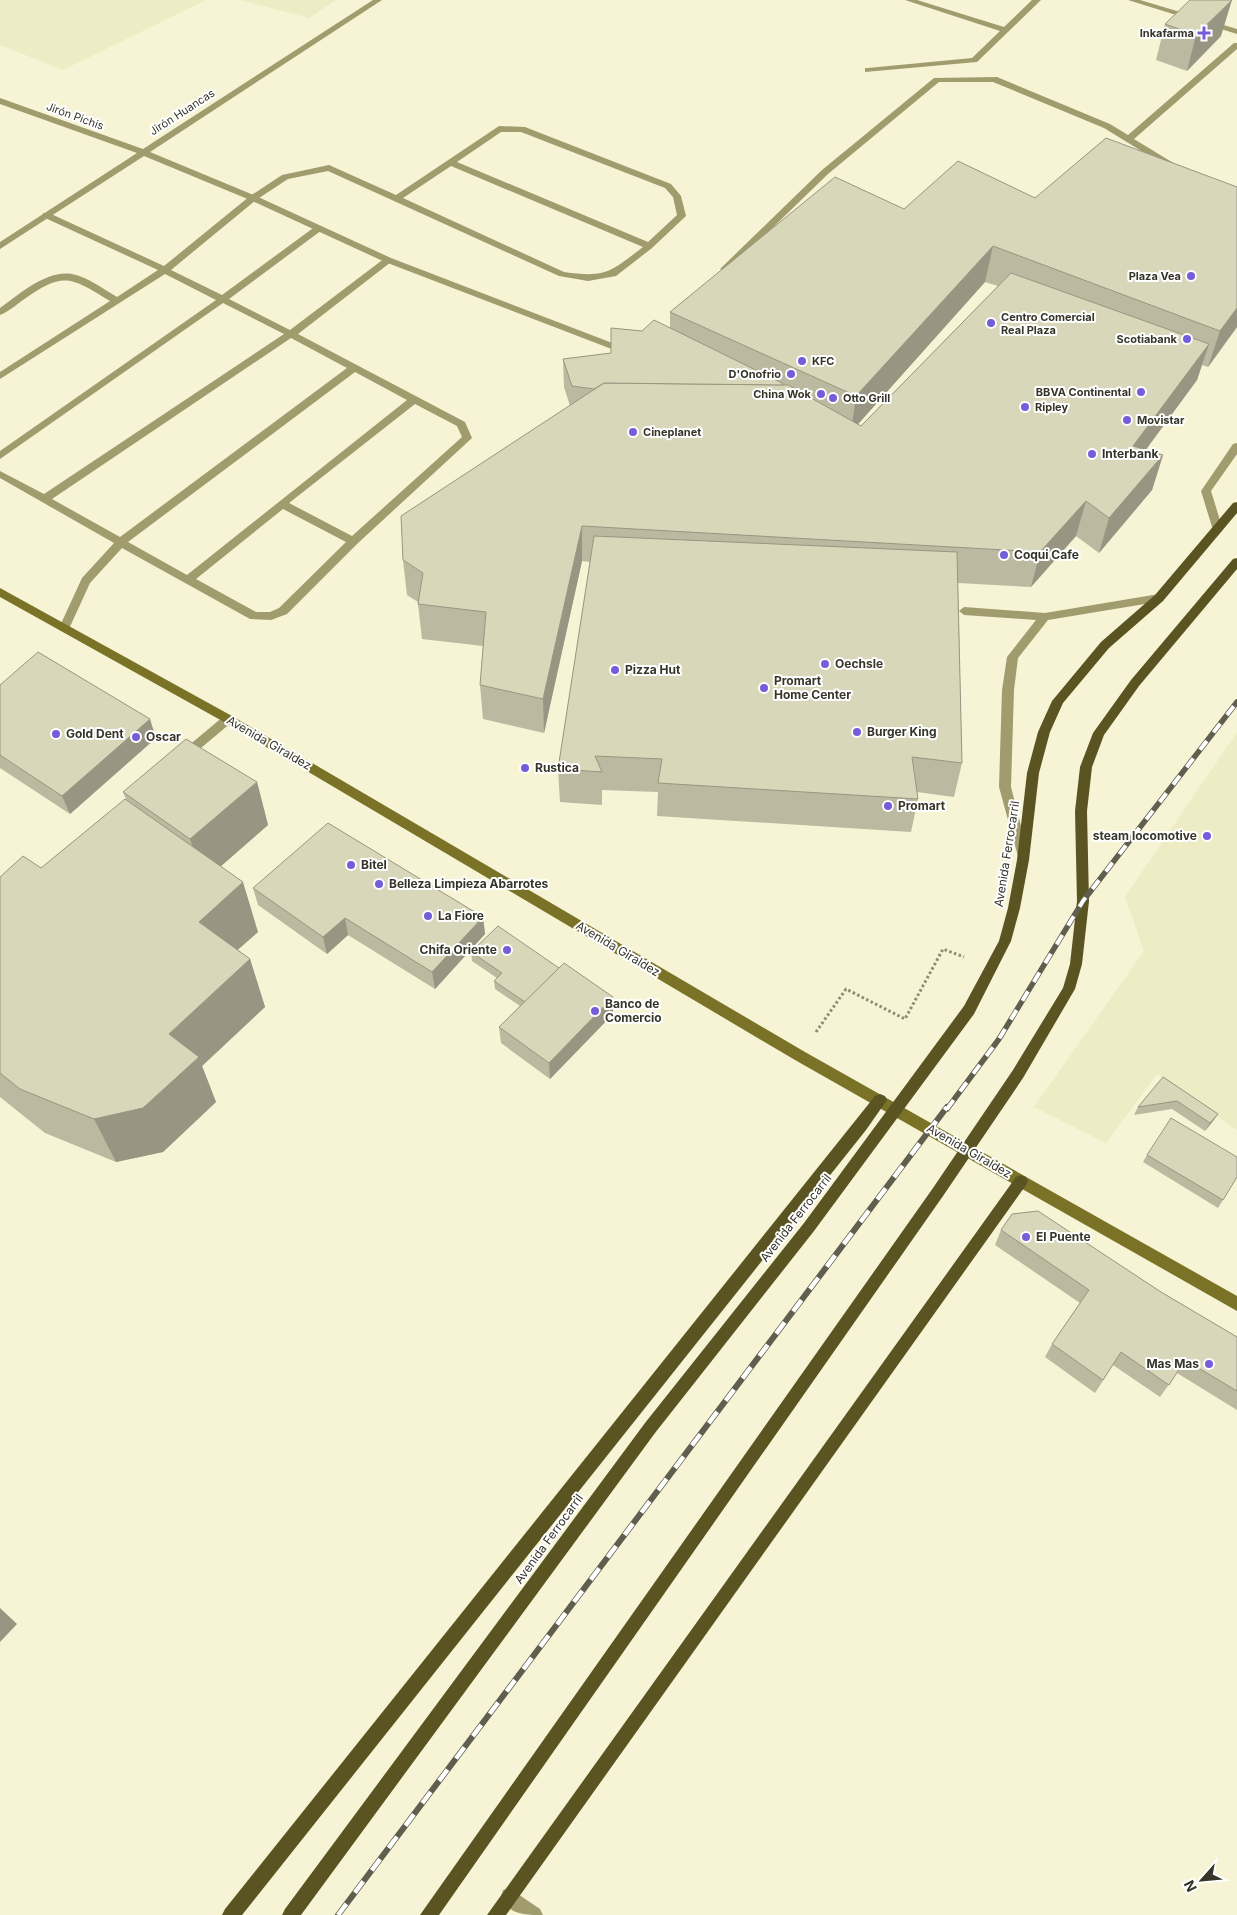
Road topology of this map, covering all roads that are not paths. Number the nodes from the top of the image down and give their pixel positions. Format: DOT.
graph roads {
  1 [pos="378,0"];
  2 [pos="909,0"];
  3 [pos="1037,0"];
  4 [pos="1132,0"];
  5 [pos="1006,30"];
  6 [pos="1237,32"];
  7 [pos="1237,45"];
  8 [pos="868,70"];
  9 [pos="0,101"];
  10 [pos="1128,139"];
  11 [pos="142,152"];
  12 [pos="450,162"];
  13 [pos="1180,170"];
  14 [pos="253,198"];
  15 [pos="396,199"];
  16 [pos="46,215"];
  17 [pos="319,228"];
  18 [pos="0,246"];
  19 [pos="649,246"];
  20 [pos="388,260"];
  21 [pos="165,270"];
  22 [pos="719,275"];
  23 [pos="222,300"];
  24 [pos="117,301"];
  25 [pos="0,312"];
  26 [pos="291,334"];
  27 [pos="637,350"];
  28 [pos="353,368"];
  29 [pos="0,376"];
  30 [pos="414,399"];
  31 [pos="1237,446"];
  32 [pos="0,456"];
  33 [pos="0,474"];
  34 [pos="46,498"];
  35 [pos="282,504"];
  36 [pos="1237,506"];
  37 [pos="1218,530"];
  38 [pos="353,541"];
  39 [pos="122,542"];
  40 [pos="1237,562"];
  41 [pos="188,580"];
  42 [pos="0,592"];
  43 [pos="1159,598"];
  44 [pos="964,611"];
  45 [pos="1045,617"];
  46 [pos="64,628"];
  47 [pos="228,718"];
  48 [pos="177,763"];
  49 [pos="1023,860"];
  50 [pos="880,1100"];
  51 [pos="1021,1181"];
  52 [pos="1237,1304"];
  53 [pos="509,1896"];
  54 [pos="231,1915"];
  55 [pos="291,1915"];
  56 [pos="429,1915"];
  57 [pos="496,1915"];
  58 [pos="534,1915"];
  1 -- 11 [label="street, Jirón Huancas"];
  2 -- 5 [label="street"];
  3 -- 5 [label="street"];
  4 -- 6 [label="street"];
  5 -- 8 [label="street"];
  7 -- 10 [label="street"];
  9 -- 11 [label="street, Jirón Pichis"];
  10 -- 13 [label="street"];
  10 -- 22 [label="street"];
  11 -- 14 [label="street, Jirón Pichis"];
  11 -- 16 [label="street, Jirón Huancas"];
  12 -- 15 [label="street"];
  12 -- 19 [label="street"];
  12 -- 19 [label="street"];
  14 -- 15 [label="street"];
  14 -- 17 [label="street, Jirón Pichis"];
  14 -- 21 [label="street"];
  15 -- 19 [label="street"];
  16 -- 18 [label="street, Jirón Huancas"];
  16 -- 21 [label="street"];
  17 -- 20 [label="street, Jirón Pichis"];
  17 -- 23 [label="street"];
  20 -- 26 [label="street"];
  20 -- 27 [label="street, Jirón Pichis"];
  21 -- 23 [label="street"];
  21 -- 24 [label="street"];
  23 -- 26 [label="street"];
  23 -- 32 [label="street"];
  24 -- 25 [label="street"];
  24 -- 29 [label="street"];
  26 -- 28 [label="street"];
  26 -- 34 [label="street"];
  28 -- 30 [label="street"];
  28 -- 39 [label="street"];
  30 -- 35 [label="street"];
  30 -- 38 [label="street"];
  31 -- 37 [label="street"];
  33 -- 34 [label="street"];
  34 -- 39 [label="street"];
  35 -- 38 [label="street"];
  35 -- 41 [label="street"];
  36 -- 37 [label="main road, Avenida Ferrocarril"];
  37 -- 43 [label="main road, Avenida Ferrocarril"];
  38 -- 41 [label="street"];
  39 -- 41 [label="street"];
  39 -- 46 [label="street"];
  40 -- 56 [label="main road"];
  42 -- 46 [label="street, Avenida Giraldez"];
  43 -- 45 [label="street"];
  43 -- 49 [label="main road, Avenida Ferrocarril"];
  44 -- 45 [label="street"];
  45 -- 49 [label="street"];
  46 -- 47 [label="street, Avenida Giraldez"];
  47 -- 48 [label="street"];
  47 -- 50 [label="street, Avenida Giraldez"];
  49 -- 55 [label="main road, Avenida Ferrocarril"];
  50 -- 51 [label="street, Avenida Giraldez"];
  50 -- 54 [label="main road"];
  51 -- 52 [label="street, Avenida Giraldez"];
  51 -- 53 [label="main road"];
  53 -- 57 [label="main road"];
  53 -- 58 [label="street"];
}
